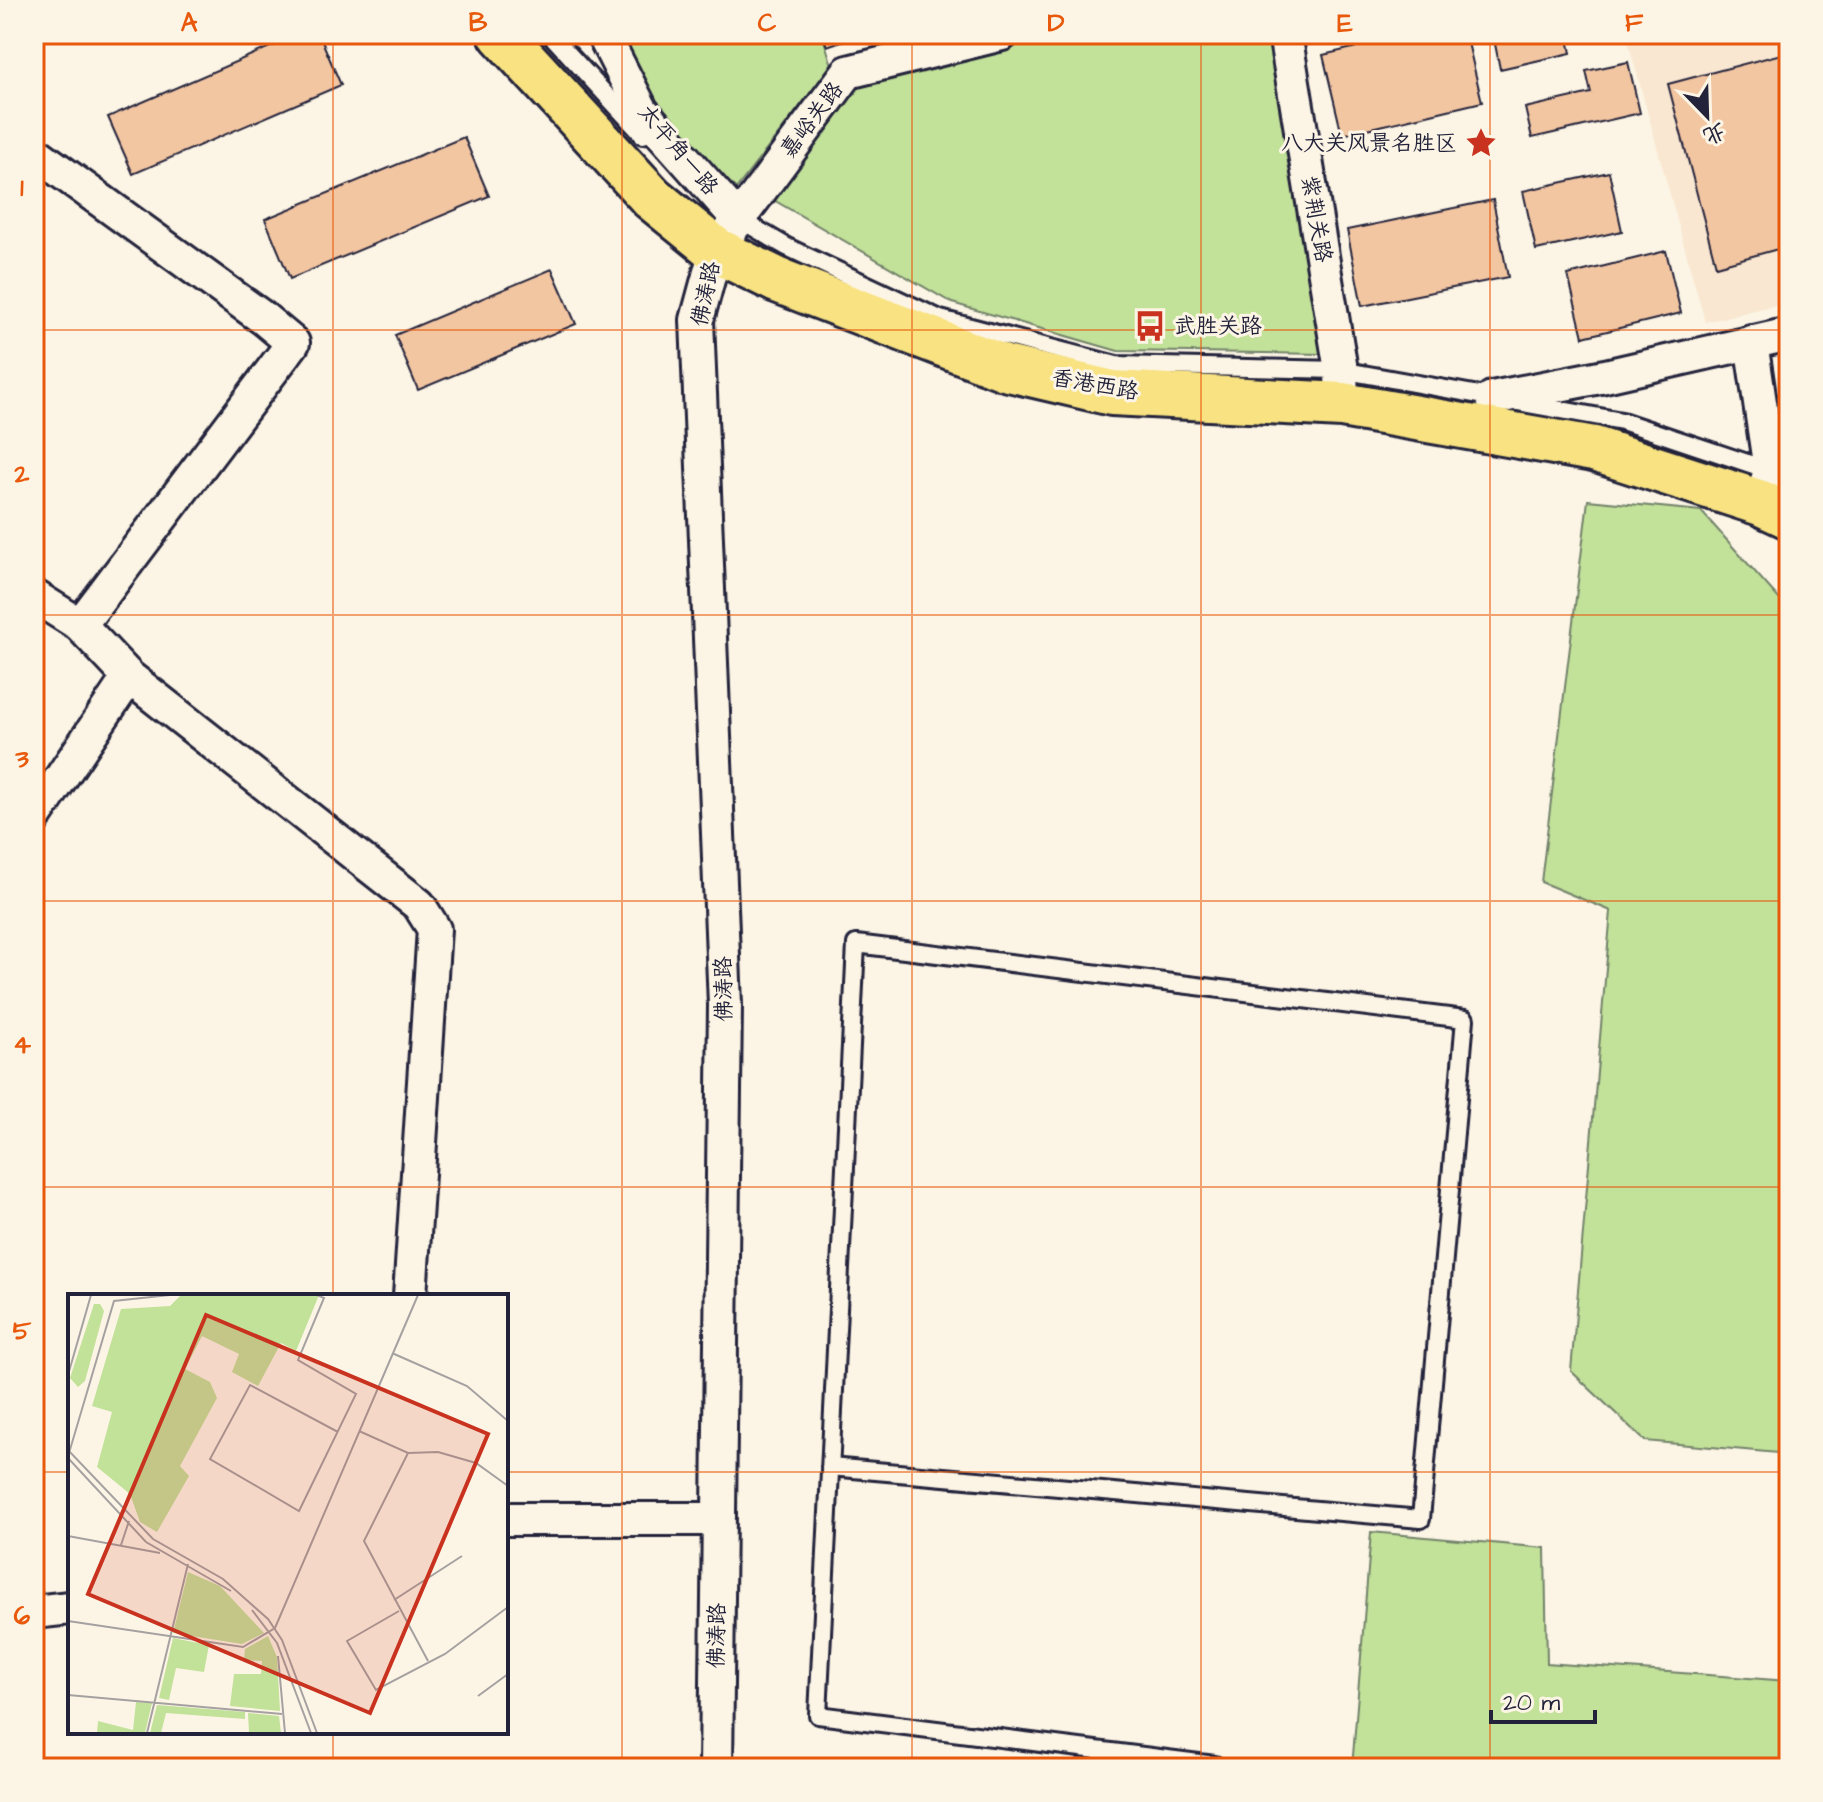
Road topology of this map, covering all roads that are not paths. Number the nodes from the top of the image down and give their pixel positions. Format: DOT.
graph roads {
  1 [pos="501,34"];
  2 [pos="550,34"];
  3 [pos="603,34"];
  4 [pos="1002,34"];
  5 [pos="1285,34"];
  6 [pos="34,152"];
  7 [pos="727,235"];
  8 [pos="1789,334"];
  9 [pos="1751,342"];
  10 [pos="1342,387"];
  11 [pos="1492,398"];
  12 [pos="1777,492"];
  13 [pos="34,596"];
  14 [pos="80,625"];
  15 [pos="129,677"];
  16 [pos="34,818"];
  17 [pos="410,1294"];
  18 [pos="830,1467"];
  19 [pos="508,1519"];
  20 [pos="718,1519"];
  21 [pos="68,1608"];
  22 [pos="34,1612"];
  23 [pos="716,1768"];
  24 [pos="1215,1768"];
  1 -- 7 [label="main road, 香港西路"];
  2 -- 7 [label="lane, 香港西路"];
  3 -- 7 [label="street, 太平角一路"];
  4 -- 7 [label="street, 嘉峪关路"];
  5 -- 10 [label="street, 紫荆关路"];
  6 -- 14 [label="street"];
  7 -- 10 [label="main road, 香港西路"];
  7 -- 20 [label="street, 佛涛路"];
  8 -- 9 [label="street"];
  9 -- 11 [label="street"];
  9 -- 12 [label="street"];
  10 -- 11 [label="lane, 香港西路"];
  10 -- 12 [label="main road, 香港西路"];
  11 -- 12 [label="lane, 香港西路"];
  13 -- 14 [label="street"];
  14 -- 15 [label="street"];
  15 -- 16 [label="street"];
  15 -- 17 [label="street"];
  18 -- 18 [label="lane"];
  18 -- 24 [label="lane"];
  19 -- 20 [label="street"];
  20 -- 23 [label="street, 佛涛路"];
  21 -- 22 [label="street"];
}
